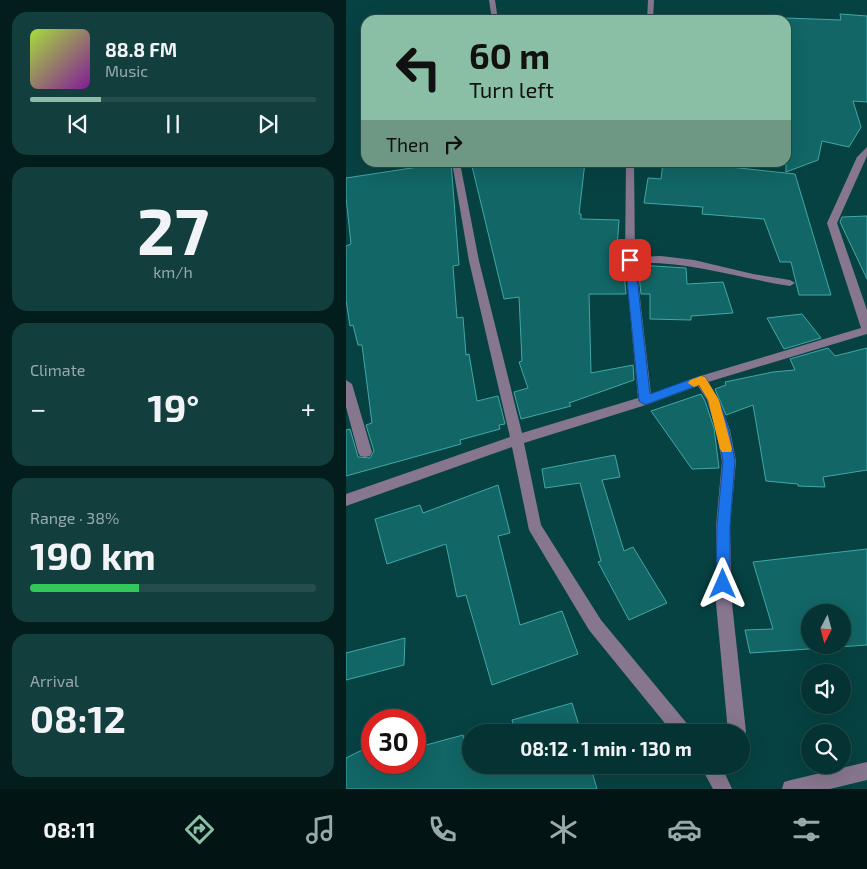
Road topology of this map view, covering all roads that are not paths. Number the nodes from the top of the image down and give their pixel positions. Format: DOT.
graph roads {
  1 [pos="492,0"];
  2 [pos="651,0"];
  3 [pos="494,15"];
  4 [pos="650,15"];
  5 [pos="867,150"];
  6 [pos="457,167"];
  7 [pos="630,167"];
  8 [pos="630,260"];
  9 [pos="790,283"];
  10 [pos="867,329"];
  11 [pos="701,380"];
  12 [pos="346,384"];
  13 [pos="645,401"];
  14 [pos="517,440"];
  15 [pos="365,452"];
  16 [pos="346,500"];
  17 [pos="676,724"];
  18 [pos="736,724"];
  19 [pos="867,771"];
  20 [pos="791,789"];
  1 -- 3 [label="street"];
  2 -- 4 [label="street"];
  5 -- 10 [label="street"];
  6 -- 14 [label="street"];
  7 -- 8 [label="street"];
  8 -- 9 [label="street"];
  8 -- 13 [label="street"];
  10 -- 11 [label="street"];
  11 -- 13 [label="street"];
  11 -- 18 [label="street"];
  12 -- 15 [label="street"];
  13 -- 14 [label="street"];
  14 -- 16 [label="street"];
  14 -- 17 [label="street"];
  19 -- 20 [label="street"];
}
